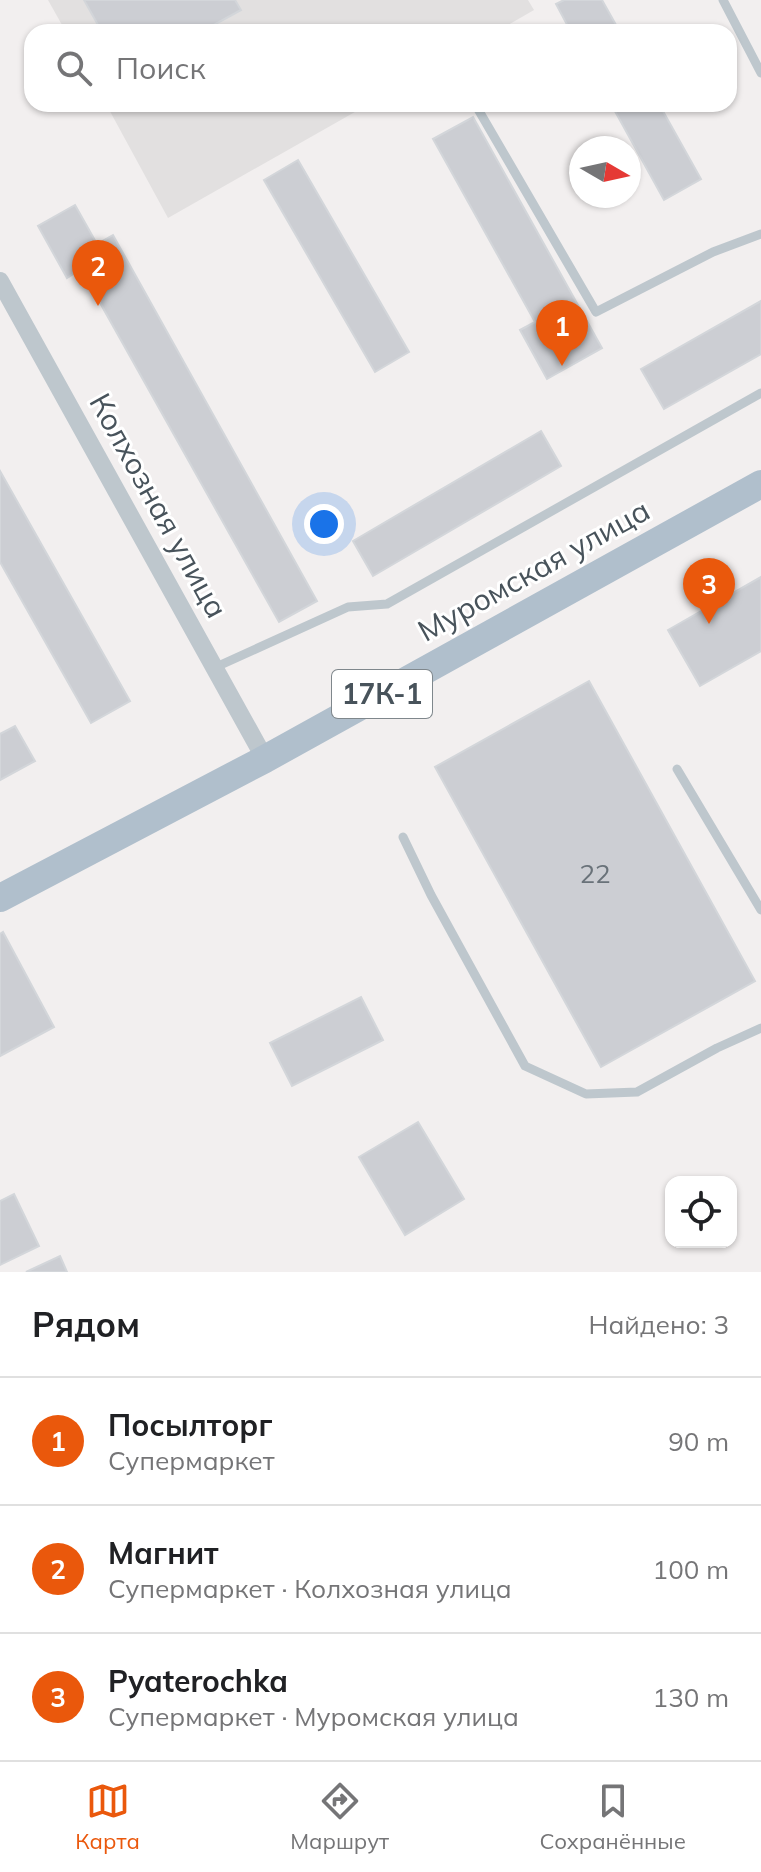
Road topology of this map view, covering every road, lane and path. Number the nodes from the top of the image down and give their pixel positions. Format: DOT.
graph roads {
  1 [pos="723,0"];
  2 [pos="735,24"];
  3 [pos="737,27"];
  4 [pos="761,73"];
  5 [pos="480,112"];
  6 [pos="761,234"];
  7 [pos="0,281"];
  8 [pos="761,393"];
  9 [pos="761,484"];
  10 [pos="216,667"];
  11 [pos="265,759"];
  12 [pos="677,769"];
  13 [pos="403,837"];
  14 [pos="0,898"];
  15 [pos="761,910"];
  16 [pos="761,1028"];
  1 -- 2 [label="lane"];
  3 -- 4 [label="lane"];
  5 -- 6 [label="lane"];
  7 -- 10 [label="street, Колхозная улица"];
  8 -- 10 [label="lane"];
  9 -- 11 [label="main road, Муромская улица / 17К-1"];
  10 -- 11 [label="street, Колхозная улица"];
  11 -- 14 [label="main road, Муромская улица / 17К-1"];
  12 -- 15 [label="lane"];
  13 -- 16 [label="lane"];
}
